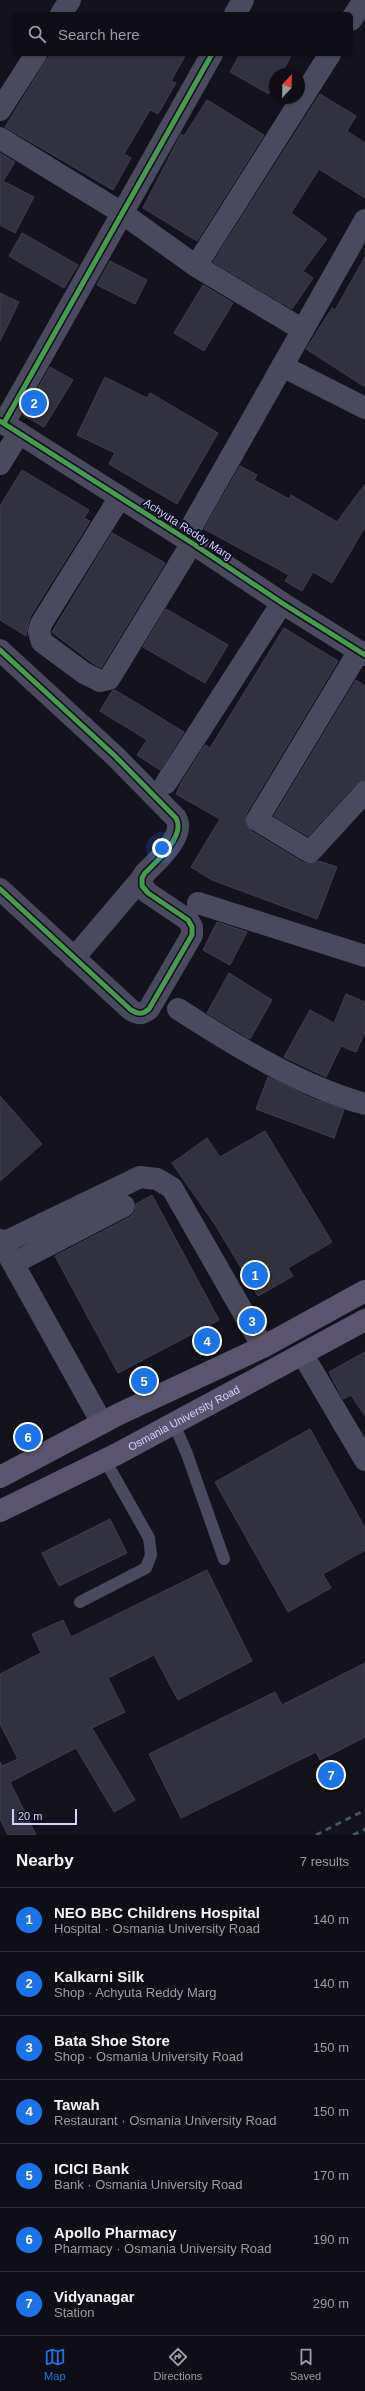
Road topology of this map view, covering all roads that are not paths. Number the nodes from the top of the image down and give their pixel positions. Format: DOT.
graph roads {
  1 [pos="70,0"];
  2 [pos="243,0"];
  3 [pos="364,0"];
  4 [pos="62,12"];
  5 [pos="236,12"];
  6 [pos="353,17"];
  7 [pos="35,56"];
  8 [pos="211,56"];
  9 [pos="329,56"];
  10 [pos="0,110"];
  11 [pos="0,138"];
  12 [pos="122,213"];
  13 [pos="365,220"];
  14 [pos="196,266"];
  15 [pos="303,330"];
  16 [pos="282,366"];
  17 [pos="365,408"];
  18 [pos="8,426"];
  19 [pos="0,464"];
  20 [pos="120,497"];
  21 [pos="188,541"];
  22 [pos="282,603"];
  23 [pos="0,650"];
  24 [pos="362,653"];
  25 [pos="166,783"];
  26 [pos="365,792"];
  27 [pos="142,878"];
  28 [pos="0,889"];
  29 [pos="198,903"];
  30 [pos="365,956"];
  31 [pos="74,958"];
  32 [pos="178,1008"];
  33 [pos="365,1104"];
  34 [pos="124,1206"];
  35 [pos="2,1242"];
  36 [pos="14,1263"];
  37 [pos="365,1291"];
  38 [pos="365,1320"];
  39 [pos="263,1347"];
  40 [pos="303,1355"];
  41 [pos="102,1423"];
  42 [pos="174,1424"];
  43 [pos="105,1460"];
  44 [pos="365,1460"];
  45 [pos="0,1477"];
  46 [pos="0,1511"];
  47 [pos="224,1559"];
  48 [pos="80,1602"];
  1 -- 4 [label="street"];
  2 -- 5 [label="street"];
  3 -- 6 [label="street"];
  7 -- 10 [label="street"];
  8 -- 12 [label="street"];
  9 -- 14 [label="street"];
  11 -- 12 [label="street"];
  12 -- 14 [label="street"];
  12 -- 18 [label="street"];
  13 -- 15 [label="street"];
  14 -- 15 [label="street"];
  15 -- 16 [label="street"];
  16 -- 17 [label="street"];
  16 -- 21 [label="street"];
  18 -- 19 [label="street"];
  18 -- 20 [label="street, Achyuta Reddy Marg"];
  20 -- 21 [label="street, Achyuta Reddy Marg"];
  20 -- 21 [label="street"];
  21 -- 22 [label="street, Achyuta Reddy Marg"];
  22 -- 24 [label="street, Achyuta Reddy Marg"];
  22 -- 25 [label="street"];
  23 -- 27 [label="street"];
  24 -- 26 [label="street"];
  27 -- 31 [label="street"];
  27 -- 31 [label="street"];
  28 -- 31 [label="street"];
  29 -- 30 [label="street"];
  32 -- 33 [label="street"];
  34 -- 36 [label="street"];
  35 -- 36 [label="street"];
  35 -- 39 [label="street"];
  36 -- 41 [label="street"];
  37 -- 39 [label="main road"];
  38 -- 40 [label="main road, Osmania University Road"];
  39 -- 41 [label="main road"];
  40 -- 42 [label="main road, Osmania University Road"];
  40 -- 44 [label="street"];
  41 -- 45 [label="main road"];
  42 -- 43 [label="main road, Osmania University Road"];
  42 -- 47 [label="lane"];
  43 -- 46 [label="main road, Osmania University Road"];
  43 -- 48 [label="lane"];
}
